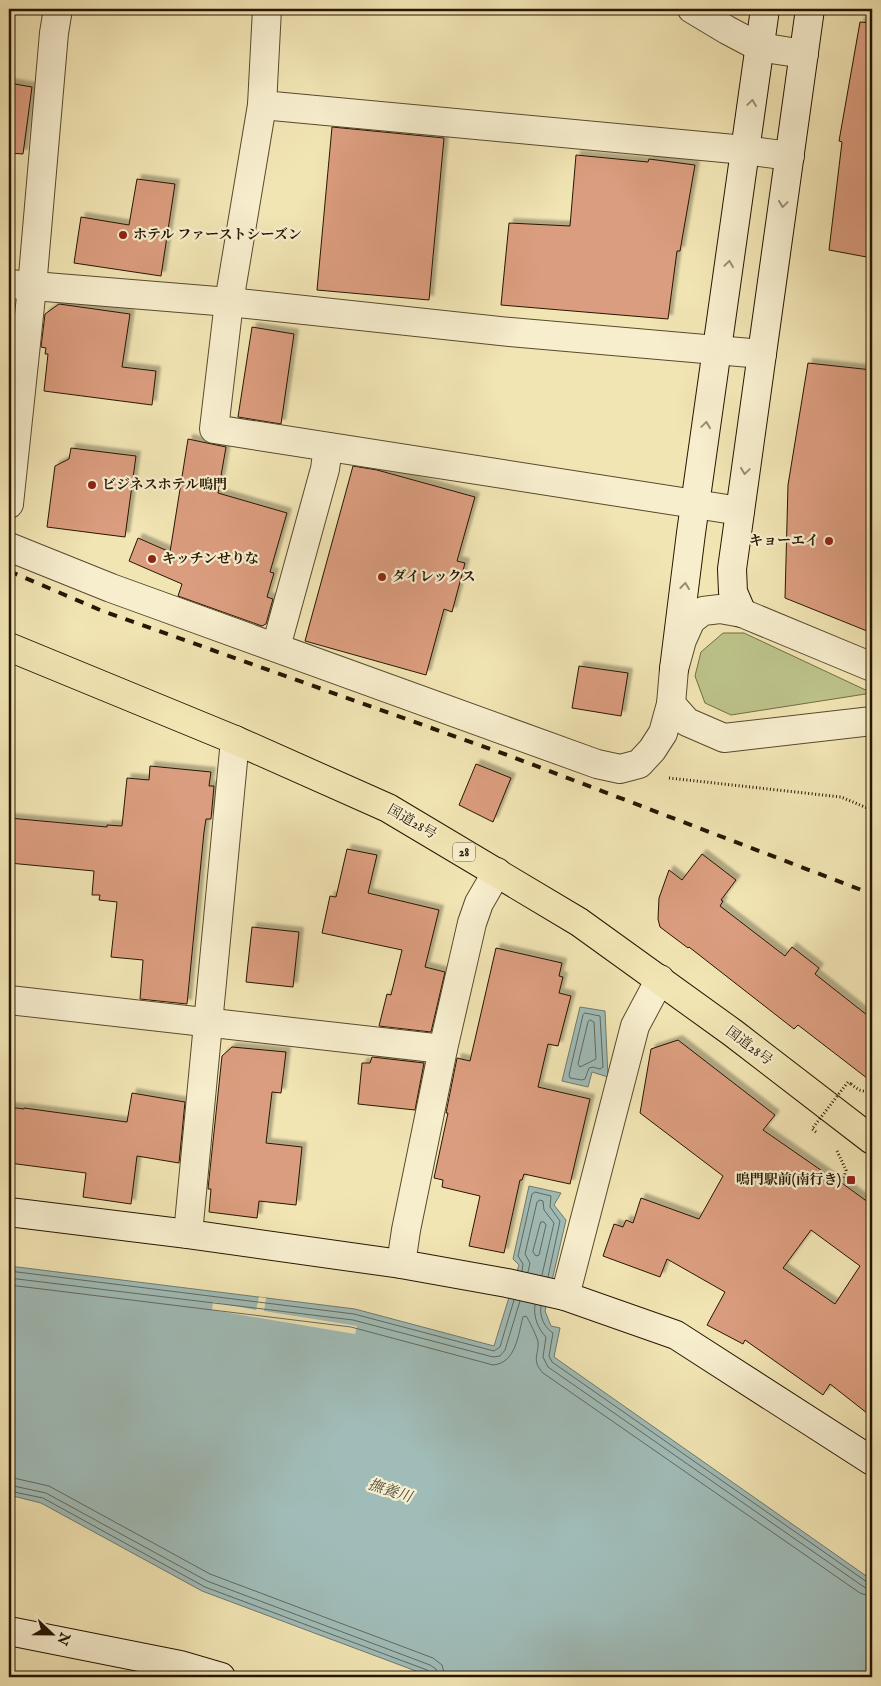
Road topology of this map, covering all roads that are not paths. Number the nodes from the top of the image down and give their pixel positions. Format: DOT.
graph roads {
  1 [pos="58,9"];
  2 [pos="268,9"];
  3 [pos="692,9"];
  4 [pos="765,9"];
  5 [pos="810,9"];
  6 [pos="759,47"];
  7 [pos="804,54"];
  8 [pos="262,104"];
  9 [pos="745,150"];
  10 [pos="790,156"];
  11 [pos="21,285"];
  12 [pos="229,302"];
  13 [pos="717,350"];
  14 [pos="762,354"];
  15 [pos="328,447"];
  16 [pos="9,504"];
  17 [pos="695,504"];
  18 [pos="740,511"];
  19 [pos="9,547"];
  20 [pos="742,613"];
  21 [pos="9,647"];
  22 [pos="276,647"];
  23 [pos="872,667"];
  24 [pos="674,669"];
  25 [pos="671,704"];
  26 [pos="872,721"];
  27 [pos="235,740"];
  28 [pos="497,872"];
  29 [pos="660,979"];
  30 [pos="9,1000"];
  31 [pos="209,1022"];
  32 [pos="443,1049"];
  33 [pos="872,1140"];
  34 [pos="9,1212"];
  35 [pos="188,1234"];
  36 [pos="401,1264"];
  37 [pos="559,1295"];
  38 [pos="872,1461"];
  39 [pos="9,1631"];
  40 [pos="178,1671"];
  41 [pos="221,1677"];
  1 -- 11 [label="street"];
  2 -- 8 [label="street"];
  3 -- 6 [label="street"];
  4 -- 6 [label="street"];
  5 -- 7 [label="street"];
  6 -- 7 [label="street"];
  9 -- 6 [label="street, one-way"];
  7 -- 10 [label="street"];
  8 -- 9 [label="street"];
  8 -- 12 [label="street"];
  9 -- 10 [label="street"];
  13 -- 9 [label="street, one-way"];
  10 -- 14 [label="street, one-way"];
  11 -- 12 [label="street"];
  11 -- 16 [label="street"];
  12 -- 13 [label="street"];
  12 -- 15 [label="street"];
  13 -- 14 [label="street"];
  17 -- 13 [label="street, one-way"];
  14 -- 18 [label="street, one-way"];
  15 -- 17 [label="street"];
  15 -- 22 [label="street"];
  17 -- 18 [label="street"];
  24 -- 17 [label="street, one-way"];
  18 -- 20 [label="street"];
  19 -- 22 [label="street"];
  20 -- 23 [label="street"];
  20 -- 24 [label="street"];
  21 -- 27 [label="highway, 国道28号 / 28"];
  22 -- 25 [label="street"];
  24 -- 25 [label="street"];
  25 -- 26 [label="street"];
  27 -- 28 [label="highway, 国道28号 / 28"];
  27 -- 31 [label="street"];
  28 -- 29 [label="highway, 国道28号 / 28"];
  28 -- 32 [label="street"];
  29 -- 33 [label="highway, 国道28号 / 28"];
  29 -- 37 [label="street"];
  30 -- 31 [label="street"];
  31 -- 32 [label="street"];
  31 -- 35 [label="street"];
  32 -- 36 [label="street"];
  34 -- 35 [label="street"];
  35 -- 36 [label="street"];
  36 -- 37 [label="street"];
  37 -- 38 [label="street"];
  39 -- 40 [label="street"];
  40 -- 41 [label="street"];
}
